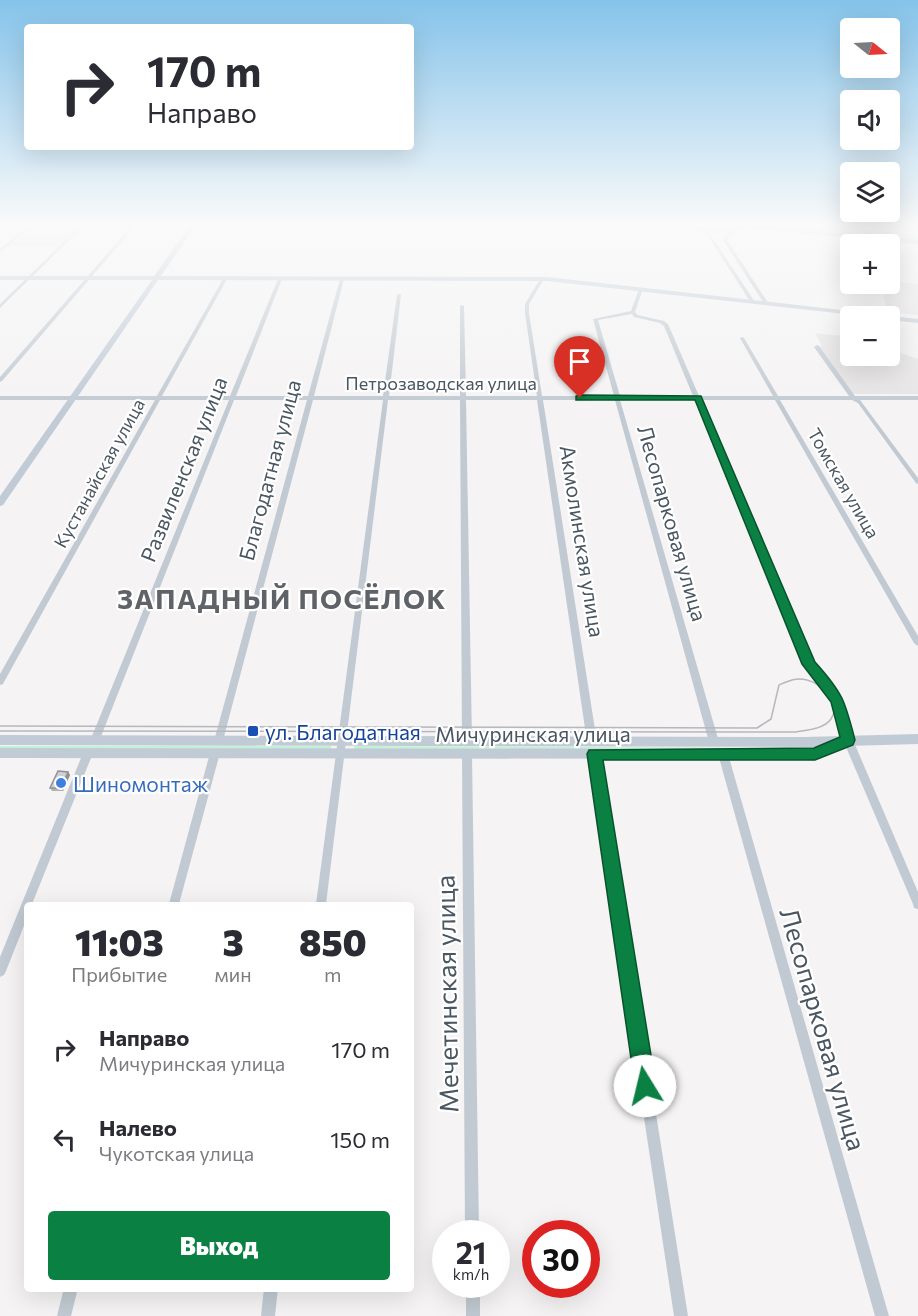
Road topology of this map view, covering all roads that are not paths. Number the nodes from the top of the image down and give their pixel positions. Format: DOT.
graph roads {
  1 [pos="22,285"];
  2 [pos="82,285"];
  3 [pos="153,285"];
  4 [pos="219,285"];
  5 [pos="277,285"];
  6 [pos="340,285"];
  7 [pos="538,285"];
  8 [pos="605,285"];
  9 [pos="742,285"];
  10 [pos="755,285"];
  11 [pos="641,289"];
  12 [pos="399,295"];
  13 [pos="753,302"];
  14 [pos="767,304"];
  15 [pos="462,306"];
  16 [pos="0,307"];
  17 [pos="633,312"];
  18 [pos="840,312"];
  19 [pos="900,319"];
  20 [pos="918,321"];
  21 [pos="742,338"];
  22 [pos="817,348"];
  23 [pos="0,380"];
  24 [pos="778,397"];
  25 [pos="852,397"];
  26 [pos="0,398"];
  27 [pos="74,398"];
  28 [pos="233,398"];
  29 [pos="310,398"];
  30 [pos="387,398"];
  31 [pos="542,398"];
  32 [pos="618,398"];
  33 [pos="698,398"];
  34 [pos="918,398"];
  35 [pos="158,399"];
  36 [pos="464,399"];
  37 [pos="918,482"];
  38 [pos="0,503"];
  39 [pos="918,643"];
  40 [pos="0,682"];
  41 [pos="918,739"];
  42 [pos="0,740"];
  43 [pos="848,740"];
  44 [pos="714,742"];
  45 [pos="92,747"];
  46 [pos="217,747"];
  47 [pos="342,747"];
  48 [pos="467,748"];
  49 [pos="593,748"];
  50 [pos="0,753"];
  51 [pos="723,754"];
  52 [pos="28,902"];
  53 [pos="175,902"];
  54 [pos="321,902"];
  55 [pos="918,904"];
  56 [pos="24,913"];
  57 [pos="0,971"];
  58 [pos="472,1220"];
  59 [pos="70,1292"];
  60 [pos="271,1292"];
  61 [pos="473,1298"];
  62 [pos="64,1316"];
  63 [pos="268,1316"];
  64 [pos="473,1316"];
  65 [pos="681,1316"];
  66 [pos="882,1316"];
  1 -- 16 [label="street"];
  2 -- 23 [label="street"];
  3 -- 27 [label="street"];
  4 -- 35 [label="street, Кустанайская улица"];
  5 -- 28 [label="street, Развиленская улица"];
  6 -- 29 [label="street, Благодатная улица"];
  7 -- 31 [label="street, Акмолинская улица"];
  8 -- 11 [label="street"];
  9 -- 13 [label="street"];
  10 -- 14 [label="street"];
  11 -- 13 [label="street"];
  11 -- 17 [label="street"];
  12 -- 30 [label="street"];
  13 -- 14 [label="street"];
  14 -- 18 [label="street"];
  15 -- 36 [label="street, Мечетинская улица"];
  17 -- 32 [label="street, Лесопарковая улица"];
  17 -- 33 [label="street"];
  19 -- 20 [label="street"];
  21 -- 24 [label="street, Томская улица"];
  22 -- 25 [label="street"];
  24 -- 25 [label="street, Петрозаводская улица"];
  24 -- 33 [label="street, Петрозаводская улица"];
  24 -- 39 [label="street, Томская улица"];
  25 -- 34 [label="street, Петрозаводская улица"];
  25 -- 37 [label="street"];
  26 -- 27 [label="street, Петрозаводская улица"];
  27 -- 35 [label="street, Петрозаводская улица"];
  27 -- 38 [label="street"];
  28 -- 29 [label="street, Петрозаводская улица"];
  28 -- 35 [label="street, Петрозаводская улица"];
  28 -- 45 [label="street, Развиленская улица"];
  29 -- 30 [label="street, Петрозаводская улица"];
  29 -- 46 [label="street, Благодатная улица"];
  30 -- 36 [label="street, Петрозаводская улица"];
  30 -- 47 [label="street"];
  31 -- 32 [label="street, Петрозаводская улица"];
  31 -- 36 [label="street, Петрозаводская улица"];
  31 -- 49 [label="street, Акмолинская улица"];
  32 -- 33 [label="street, Петрозаводская улица"];
  32 -- 44 [label="street, Лесопарковая улица"];
  33 -- 43 [label="street"];
  35 -- 40 [label="street, Кустанайская улица"];
  36 -- 48 [label="street, Мечетинская улица"];
  41 -- 43 [label="street, Мичуринская улица"];
  42 -- 45 [label="street, Мичуринская улица"];
  43 -- 44 [label="street, Мичуринская улица"];
  43 -- 51 [label="street, Мичуринская улица"];
  43 -- 55 [label="street"];
  44 -- 49 [label="street, Мичуринская улица"];
  45 -- 46 [label="street, Мичуринская улица"];
  45 -- 50 [label="street, Мичуринская улица"];
  45 -- 52 [label="street, Развиленская улица"];
  46 -- 47 [label="street, Мичуринская улица"];
  46 -- 53 [label="street, Благодатная улица"];
  47 -- 48 [label="street, Мичуринская улица"];
  47 -- 54 [label="street"];
  48 -- 49 [label="street, Мичуринская улица"];
  48 -- 58 [label="street, Мечетинская улица"];
  49 -- 51 [label="street, Мичуринская улица"];
  49 -- 65 [label="street, Акмолинская улица"];
  51 -- 66 [label="street, Лесопарковая улица"];
  56 -- 57 [label="street, Развиленская улица"];
  59 -- 62 [label="street"];
  60 -- 63 [label="street"];
  61 -- 64 [label="street"];
}
